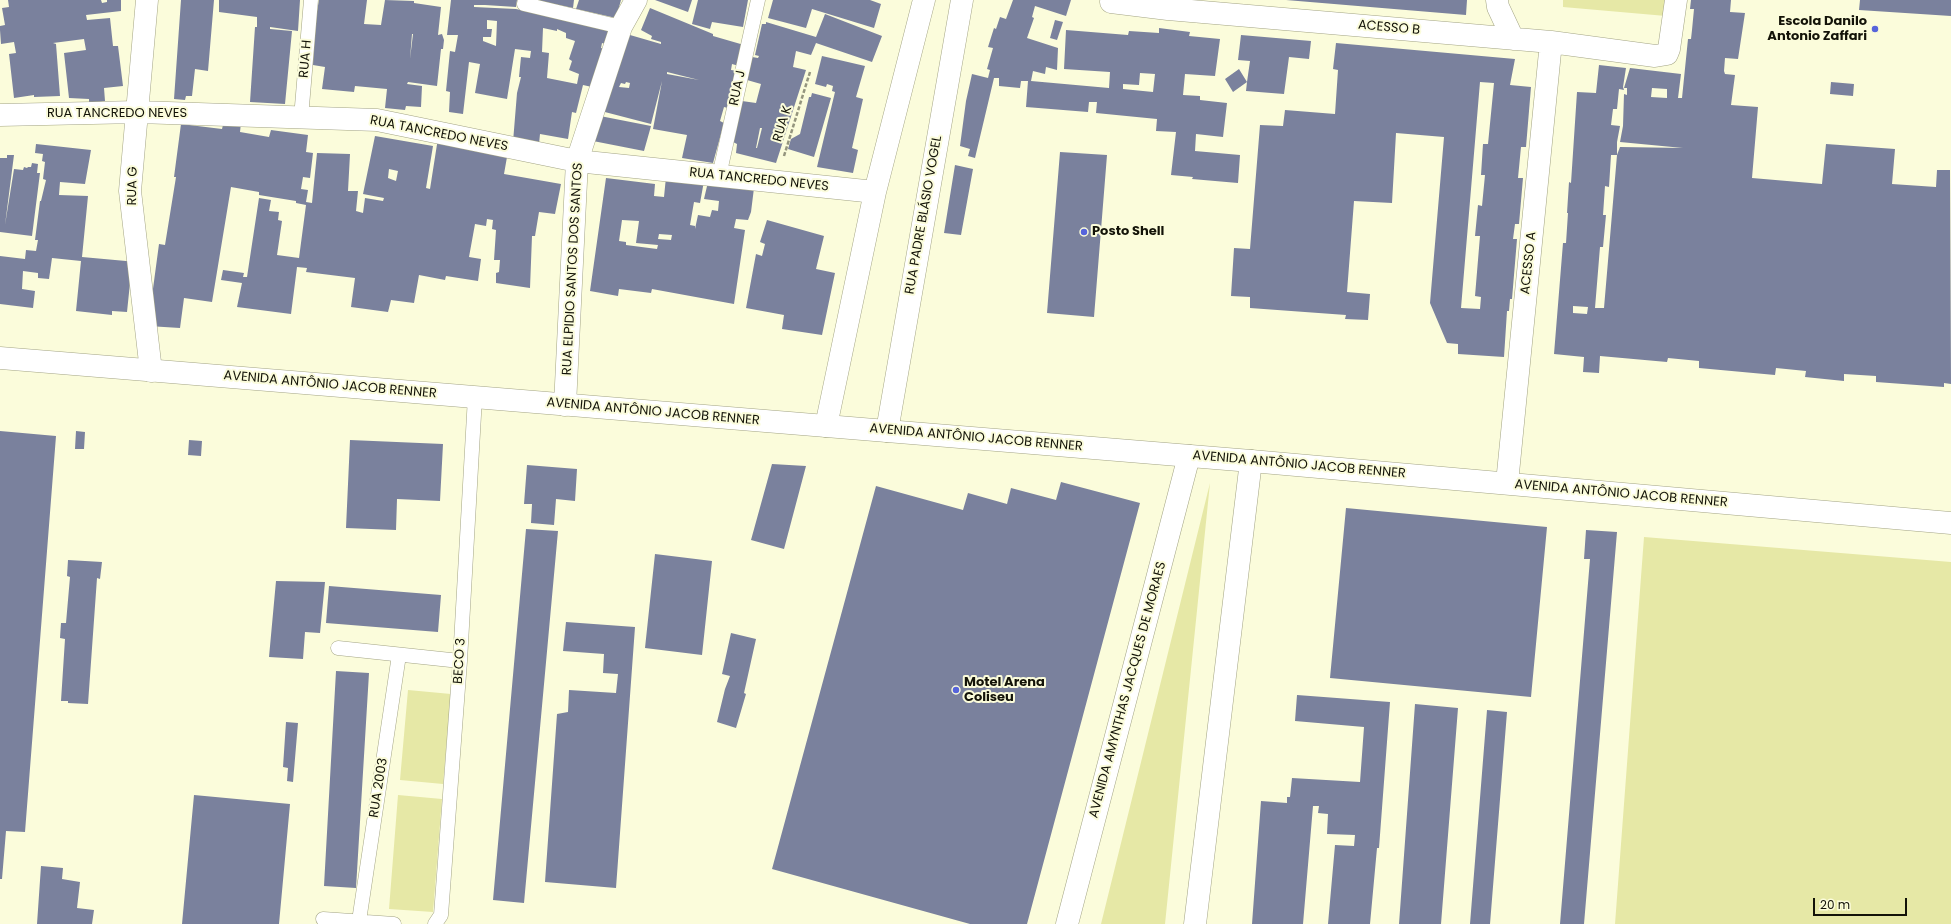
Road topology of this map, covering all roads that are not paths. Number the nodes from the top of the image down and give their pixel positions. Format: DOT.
graph roads {
  1 [pos="147,0"];
  2 [pos="311,0"];
  3 [pos="525,0"];
  4 [pos="636,0"];
  5 [pos="758,0"];
  6 [pos="924,0"];
  7 [pos="962,0"];
  8 [pos="1497,0"];
  9 [pos="1676,0"];
  10 [pos="1111,2"];
  11 [pos="1168,4"];
  12 [pos="621,27"];
  13 [pos="1513,39"];
  14 [pos="1551,42"];
  15 [pos="138,112"];
  16 [pos="0,115"];
  17 [pos="301,118"];
  18 [pos="578,161"];
  19 [pos="719,176"];
  20 [pos="875,192"];
  21 [pos="0,358"];
  22 [pos="151,371"];
  23 [pos="475,397"];
  24 [pos="565,405"];
  25 [pos="826,426"];
  26 [pos="887,431"];
  27 [pos="1189,456"];
  28 [pos="1251,461"];
  29 [pos="1507,483"];
  30 [pos="1951,523"];
  31 [pos="338,648"];
  32 [pos="399,655"];
  33 [pos="460,661"];
  34 [pos="323,919"];
  35 [pos="359,921"];
  36 [pos="436,923"];
  37 [pos="394,924"];
  38 [pos="1067,924"];
  39 [pos="1195,924"];
  1 -- 15 [label="street, RUA G"];
  2 -- 17 [label="lane, RUA H"];
  3 -- 12 [label="lane"];
  4 -- 12 [label="street, RUA ELPIDIO SANTOS DOS SANTOS"];
  5 -- 19 [label="lane, RUA J"];
  6 -- 20 [label="street"];
  7 -- 26 [label="street, RUA PADRE BLÁSIO VOGEL"];
  8 -- 13 [label="street"];
  9 -- 14 [label="street, ACESSO B"];
  10 -- 11 [label="street, ACESSO B"];
  11 -- 13 [label="street, ACESSO B"];
  12 -- 18 [label="street, RUA ELPIDIO SANTOS DOS SANTOS"];
  13 -- 14 [label="street, ACESSO B"];
  14 -- 29 [label="street, ACESSO A"];
  15 -- 16 [label="street, RUA TANCREDO NEVES"];
  15 -- 17 [label="street, RUA TANCREDO NEVES"];
  15 -- 22 [label="street, RUA G"];
  17 -- 18 [label="street, RUA TANCREDO NEVES"];
  18 -- 19 [label="street, RUA TANCREDO NEVES"];
  18 -- 24 [label="street, RUA ELPIDIO SANTOS DOS SANTOS"];
  19 -- 20 [label="street, RUA TANCREDO NEVES"];
  20 -- 25 [label="street"];
  21 -- 22 [label="street, AVENIDA ANTÔNIO JACOB RENNER"];
  22 -- 23 [label="street, AVENIDA ANTÔNIO JACOB RENNER"];
  23 -- 24 [label="street, AVENIDA ANTÔNIO JACOB RENNER"];
  23 -- 33 [label="lane, BECO 3"];
  24 -- 25 [label="street, AVENIDA ANTÔNIO JACOB RENNER"];
  25 -- 26 [label="street, AVENIDA ANTÔNIO JACOB RENNER"];
  26 -- 27 [label="street, AVENIDA ANTÔNIO JACOB RENNER"];
  27 -- 28 [label="street, AVENIDA ANTÔNIO JACOB RENNER"];
  27 -- 38 [label="street, AVENIDA AMYNTHAS JACQUES DE MORAES"];
  28 -- 29 [label="street, AVENIDA ANTÔNIO JACOB RENNER"];
  28 -- 39 [label="street"];
  29 -- 30 [label="street, AVENIDA ANTÔNIO JACOB RENNER"];
  31 -- 32 [label="lane"];
  32 -- 33 [label="lane"];
  32 -- 35 [label="lane, RUA 2003"];
  33 -- 36 [label="lane, BECO 3"];
  34 -- 35 [label="lane"];
  35 -- 37 [label="lane"];
}
